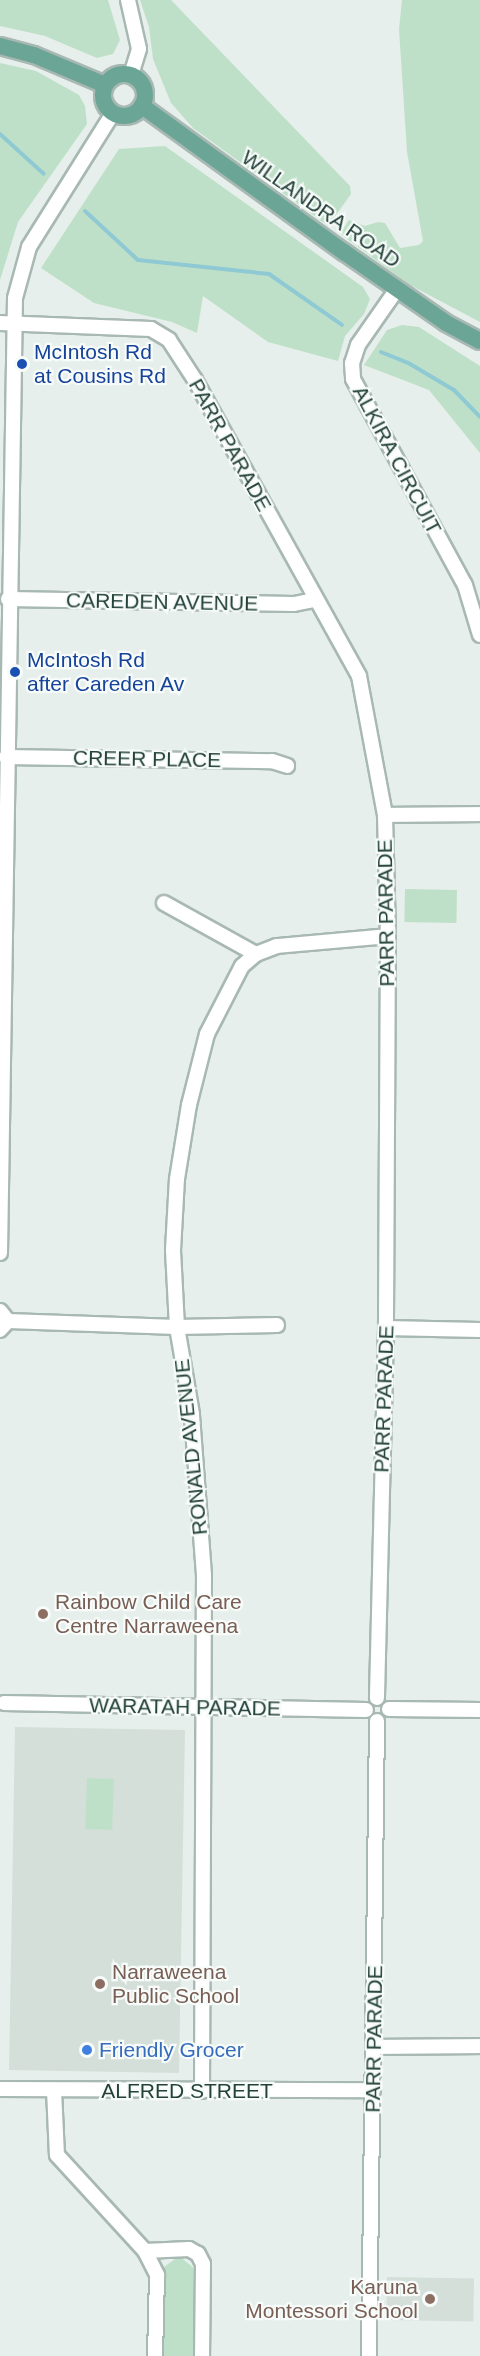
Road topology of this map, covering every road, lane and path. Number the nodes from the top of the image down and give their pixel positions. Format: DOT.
graph roads {
  1 [pos="128,0"];
  2 [pos="0,46"];
  3 [pos="131,75"];
  4 [pos="105,85"];
  5 [pos="142,106"];
  6 [pos="113,113"];
  7 [pos="397,289"];
  8 [pos="7,323"];
  9 [pos="480,341"];
  10 [pos="6,592"];
  11 [pos="315,600"];
  12 [pos="480,635"];
  13 [pos="6,757"];
  14 [pos="287,766"];
  15 [pos="480,814"];
  16 [pos="385,815"];
  17 [pos="164,903"];
  18 [pos="388,936"];
  19 [pos="2,941"];
  20 [pos="256,954"];
  21 [pos="1,1146"];
  22 [pos="0,1253"];
  23 [pos="3,1321"];
  24 [pos="277,1325"];
  25 [pos="177,1327"];
  26 [pos="386,1328"];
  27 [pos="480,1330"];
  28 [pos="377,1698"];
  29 [pos="1,1704"];
  30 [pos="205,1707"];
  31 [pos="389,1709"];
  32 [pos="366,1710"];
  33 [pos="480,1710"];
  34 [pos="377,1721"];
  35 [pos="480,2046"];
  36 [pos="375,2047"];
  37 [pos="0,2089"];
  38 [pos="54,2090"];
  39 [pos="373,2090"];
  40 [pos="202,2091"];
  41 [pos="145,2251"];
  42 [pos="155,2356"];
  43 [pos="202,2356"];
  44 [pos="369,2356"];
  1 -- 3 [label="street"];
  2 -- 4 [label="main road"];
  3 -- 4 [label="main road"];
  3 -- 5 [label="main road"];
  4 -- 6 [label="main road"];
  5 -- 6 [label="main road"];
  5 -- 7 [label="main road, WILLANDRA ROAD"];
  6 -- 8 [label="street"];
  7 -- 9 [label="main road, WILLANDRA ROAD"];
  7 -- 12 [label="street, ALKIRA CIRCUIT"];
  8 -- 10 [label="street"];
  8 -- 11 [label="street, PARR PARADE"];
  10 -- 11 [label="street, CAREDEN AVENUE"];
  10 -- 13 [label="street"];
  11 -- 16 [label="street, PARR PARADE"];
  13 -- 14 [label="street, CREER PLACE"];
  13 -- 19 [label="street"];
  15 -- 16 [label="street"];
  16 -- 18 [label="street, PARR PARADE"];
  17 -- 20 [label="street"];
  18 -- 20 [label="street"];
  18 -- 26 [label="street, PARR PARADE"];
  19 -- 21 [label="street"];
  20 -- 25 [label="street, RONALD AVENUE"];
  21 -- 22 [label="street"];
  23 -- 25 [label="street"];
  24 -- 25 [label="street"];
  25 -- 30 [label="street, RONALD AVENUE"];
  26 -- 27 [label="street"];
  26 -- 28 [label="street, PARR PARADE"];
  28 -- 31 [label="street"];
  28 -- 32 [label="street"];
  29 -- 30 [label="street, WARATAH PARADE"];
  30 -- 32 [label="street, WARATAH PARADE"];
  30 -- 40 [label="street, RONALD AVENUE"];
  31 -- 33 [label="street"];
  31 -- 34 [label="street"];
  32 -- 34 [label="street"];
  34 -- 36 [label="street, PARR PARADE"];
  35 -- 36 [label="street"];
  36 -- 39 [label="street, PARR PARADE"];
  37 -- 38 [label="street, ALFRED STREET"];
  38 -- 40 [label="street, ALFRED STREET"];
  38 -- 41 [label="street"];
  39 -- 40 [label="street, ALFRED STREET"];
  39 -- 44 [label="street, PARR PARADE"];
  41 -- 42 [label="street"];
  41 -- 43 [label="street"];
}
